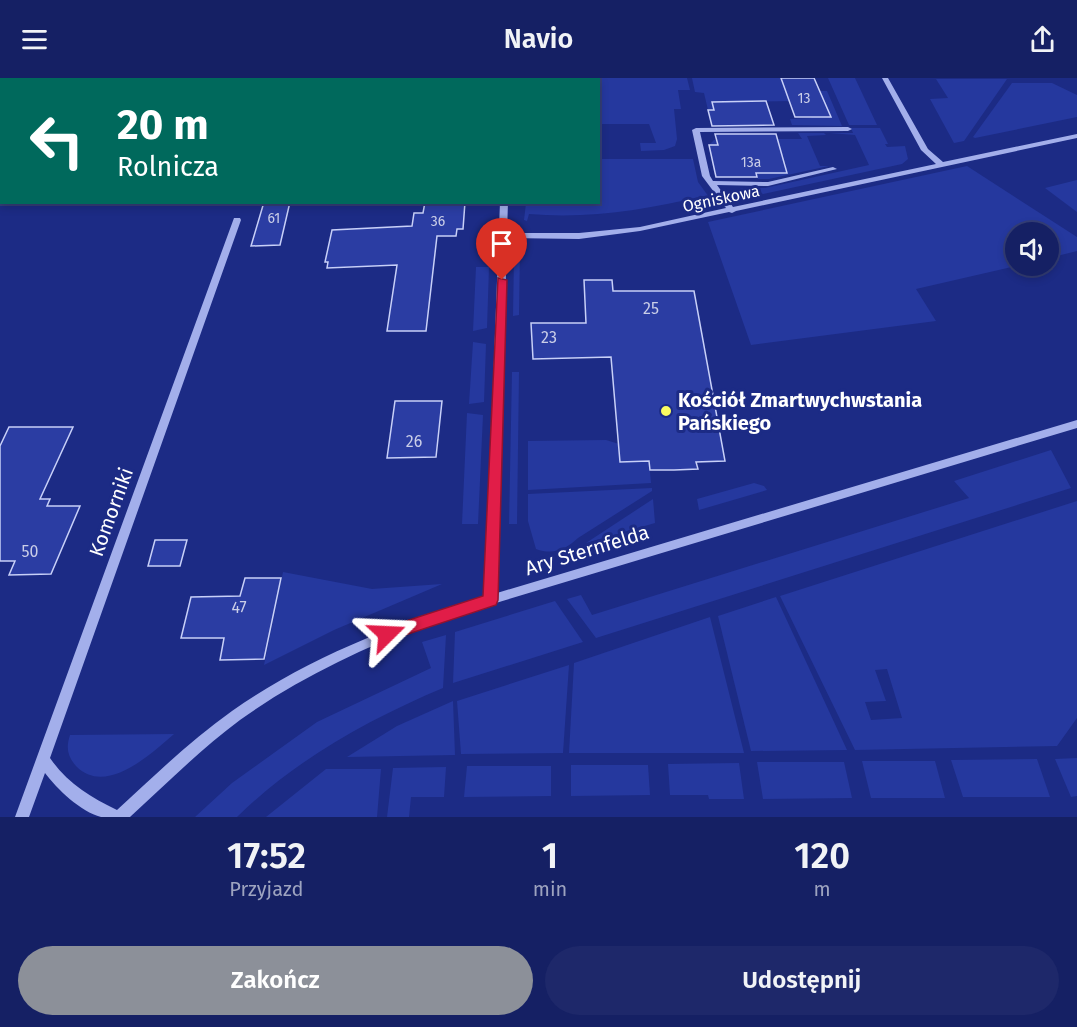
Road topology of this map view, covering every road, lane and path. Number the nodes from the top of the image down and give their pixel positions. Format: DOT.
graph roads {
  1 [pos="885,78"];
  2 [pos="848,129"];
  3 [pos="1077,136"];
  4 [pos="942,165"];
  5 [pos="833,169"];
  6 [pos="711,183"];
  7 [pos="504,204"];
  8 [pos="732,211"];
  9 [pos="237,220"];
  10 [pos="503,235"];
  11 [pos="1077,424"];
  12 [pos="490,600"];
  13 [pos="43,759"];
  14 [pos="22,817"];
  15 [pos="118,817"];
  1 -- 4 [label="street"];
  2 -- 6 [label="street"];
  3 -- 4 [label="street, Ogniskowa"];
  4 -- 8 [label="street, Ogniskowa"];
  5 -- 6 [label="street"];
  6 -- 8 [label="street"];
  7 -- 10 [label="street"];
  8 -- 10 [label="street, Ogniskowa"];
  9 -- 13 [label="street, Komorniki"];
  10 -- 12 [label="street"];
  11 -- 12 [label="street, Ary Sternfelda"];
  12 -- 15 [label="street, Ary Sternfelda"];
  13 -- 14 [label="street, Komorniki"];
  13 -- 15 [label="street"];
}
